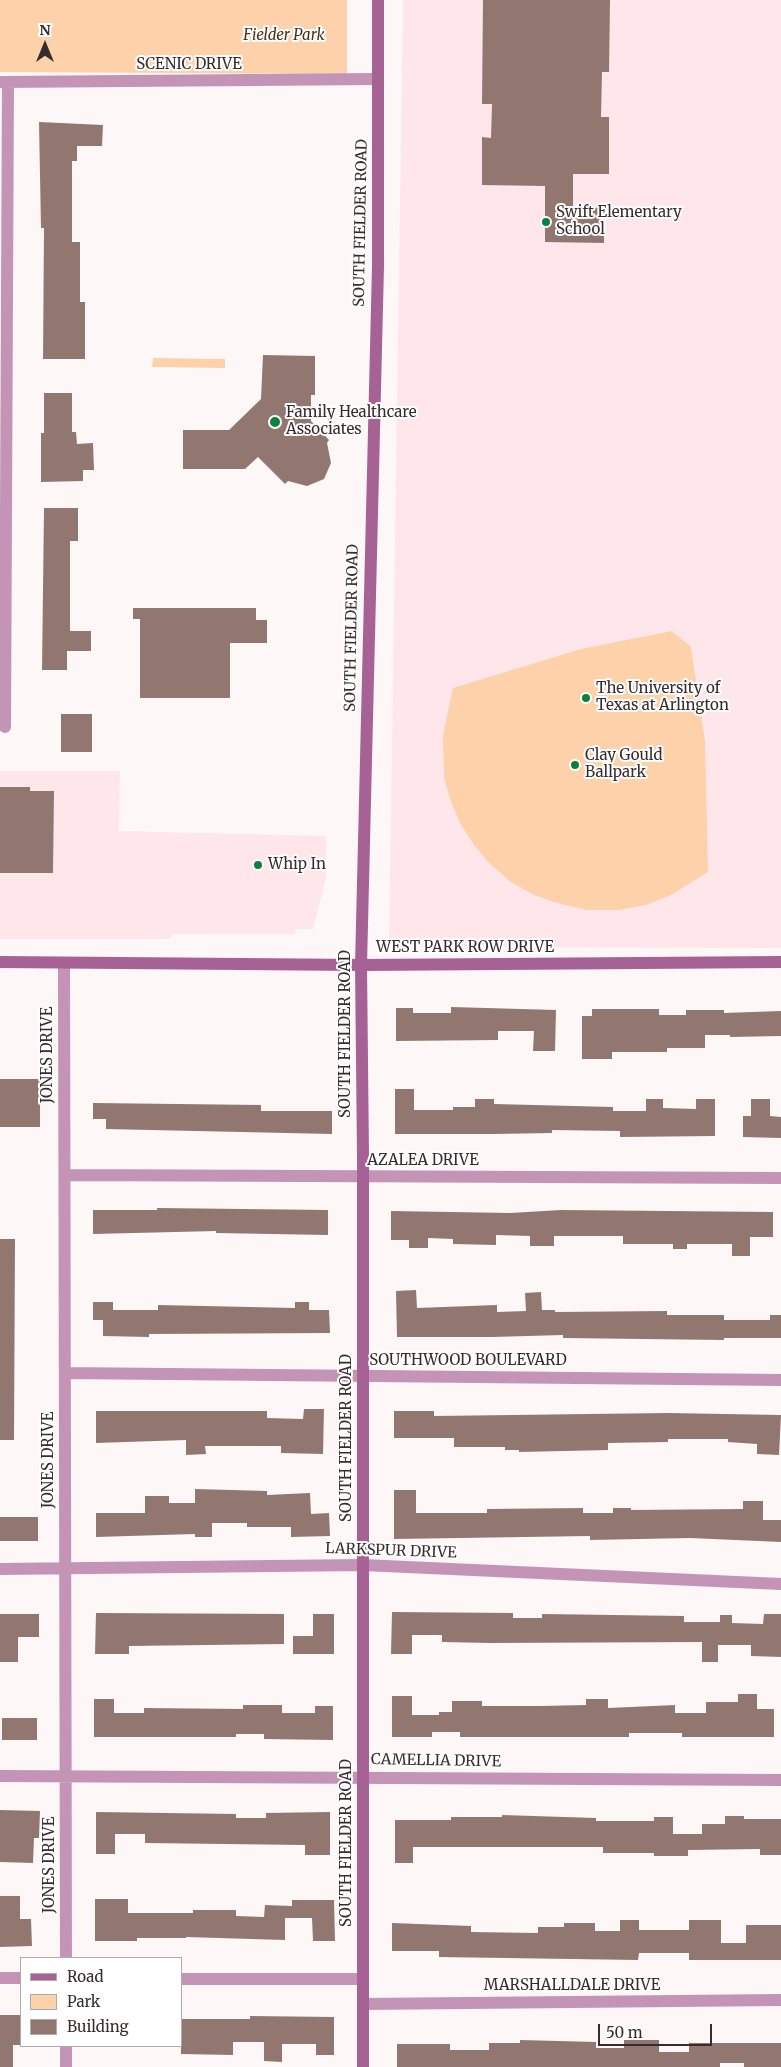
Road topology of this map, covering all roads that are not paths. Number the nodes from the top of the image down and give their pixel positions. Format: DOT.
graph roads {
  1 [pos="378,0"];
  2 [pos="378,79"];
  3 [pos="4,82"];
  4 [pos="3,451"];
  5 [pos="5,727"];
  6 [pos="0,962"];
  7 [pos="781,962"];
  8 [pos="64,963"];
  9 [pos="361,965"];
  10 [pos="65,1175"];
  11 [pos="364,1177"];
  12 [pos="781,1178"];
  13 [pos="65,1373"];
  14 [pos="364,1376"];
  15 [pos="781,1380"];
  16 [pos="364,1565"];
  17 [pos="66,1568"];
  18 [pos="0,1569"];
  19 [pos="781,1584"];
  20 [pos="0,1776"];
  21 [pos="66,1776"];
  22 [pos="364,1776"];
  23 [pos="781,1780"];
  24 [pos="66,1957"];
  25 [pos="0,1978"];
  26 [pos="20,1978"];
  27 [pos="182,1978"];
  28 [pos="364,1979"];
  29 [pos="781,2000"];
  30 [pos="364,2004"];
  31 [pos="66,2047"];
  32 [pos="66,2067"];
  33 [pos="364,2067"];
  1 -- 2 [label="main road, SOUTH FIELDER ROAD"];
  2 -- 3 [label="street, SCENIC DRIVE"];
  2 -- 9 [label="main road, SOUTH FIELDER ROAD"];
  3 -- 4 [label="street"];
  4 -- 5 [label="street"];
  6 -- 8 [label="main road, WEST PARK ROW DRIVE"];
  7 -- 9 [label="main road, WEST PARK ROW DRIVE"];
  8 -- 9 [label="main road, WEST PARK ROW DRIVE"];
  8 -- 10 [label="street, JONES DRIVE"];
  9 -- 11 [label="main road, SOUTH FIELDER ROAD"];
  10 -- 11 [label="street, AZALEA DRIVE"];
  10 -- 13 [label="street, JONES DRIVE"];
  11 -- 12 [label="street, AZALEA DRIVE"];
  11 -- 14 [label="main road, SOUTH FIELDER ROAD"];
  13 -- 14 [label="street, SOUTHWOOD BOULEVARD"];
  13 -- 17 [label="street, JONES DRIVE"];
  14 -- 15 [label="street, SOUTHWOOD BOULEVARD"];
  14 -- 16 [label="main road, SOUTH FIELDER ROAD"];
  16 -- 17 [label="street, LARKSPUR DRIVE"];
  16 -- 19 [label="street, LARKSPUR DRIVE"];
  16 -- 22 [label="main road, SOUTH FIELDER ROAD"];
  17 -- 18 [label="street, LARKSPUR DRIVE"];
  17 -- 21 [label="street, JONES DRIVE"];
  20 -- 21 [label="street, CAMELLIA DRIVE"];
  21 -- 22 [label="street, CAMELLIA DRIVE"];
  21 -- 24 [label="street, JONES DRIVE"];
  22 -- 23 [label="street, CAMELLIA DRIVE"];
  22 -- 28 [label="main road, SOUTH FIELDER ROAD"];
  25 -- 26 [label="street"];
  27 -- 28 [label="street"];
  28 -- 30 [label="main road, SOUTH FIELDER ROAD"];
  29 -- 30 [label="street, MARSHALLDALE DRIVE"];
  30 -- 33 [label="main road, SOUTH FIELDER ROAD"];
  31 -- 32 [label="street"];
}
